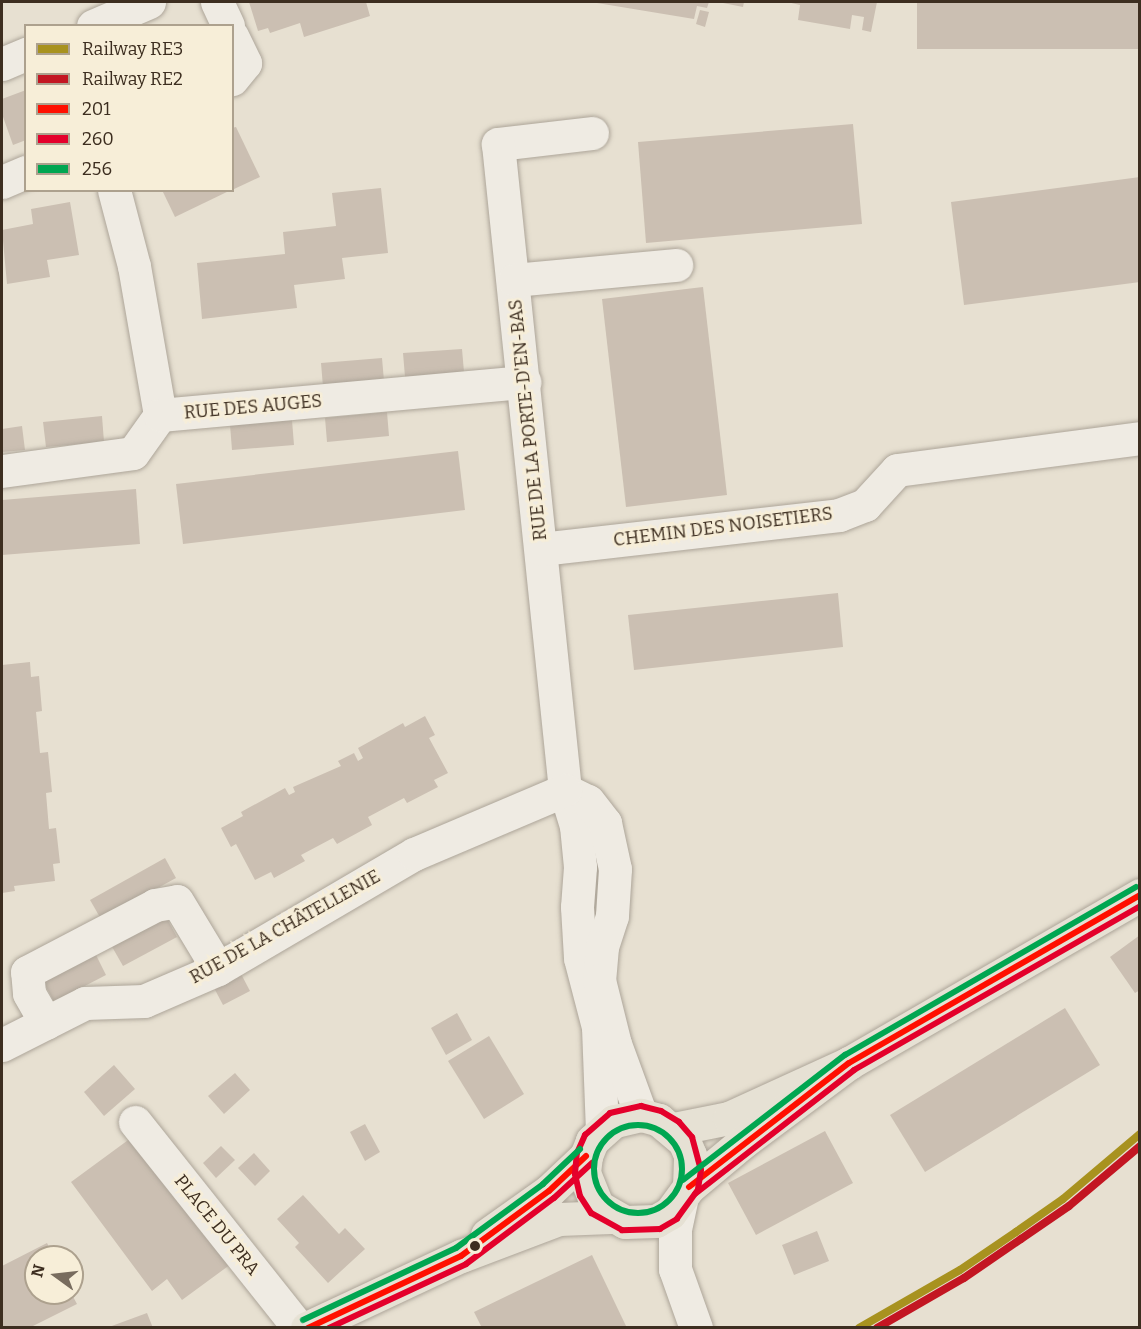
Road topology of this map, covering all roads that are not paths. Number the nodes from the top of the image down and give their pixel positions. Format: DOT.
graph roads {
  1 [pos="149,2"];
  2 [pos="218,2"];
  3 [pos="98,24"];
  4 [pos="227,24"];
  5 [pos="234,40"];
  6 [pos="24,55"];
  7 [pos="2,64"];
  8 [pos="234,76"];
  9 [pos="592,133"];
  10 [pos="24,172"];
  11 [pos="2,182"];
  12 [pos="115,192"];
  13 [pos="676,265"];
  14 [pos="514,280"];
  15 [pos="525,382"];
  16 [pos="160,415"];
  17 [pos="1140,438"];
  18 [pos="2,471"];
  19 [pos="541,549"];
  20 [pos="565,790"];
  21 [pos="1140,895"];
  22 [pos="219,969"];
  23 [pos="46,1023"];
  24 [pos="2,1045"];
  25 [pos="849,1063"];
  26 [pos="641,1115"];
  27 [pos="135,1122"];
  28 [pos="674,1129"];
  29 [pos="594,1142"];
  30 [pos="685,1194"];
  31 [pos="618,1219"];
  32 [pos="461,1256"];
  33 [pos="675,1269"];
  34 [pos="299,1328"];
  35 [pos="308,1328"];
  36 [pos="696,1328"];
  1 -- 3 [label="street"];
  2 -- 4 [label="street"];
  5 -- 8 [label="street"];
  6 -- 7 [label="street"];
  9 -- 14 [label="street, RUE DE LA PORTE-D'EN-BAS"];
  10 -- 11 [label="street"];
  12 -- 16 [label="street"];
  13 -- 14 [label="street"];
  14 -- 15 [label="street, RUE DE LA PORTE-D'EN-BAS"];
  15 -- 16 [label="street, RUE DES AUGES"];
  15 -- 19 [label="street, RUE DE LA PORTE-D'EN-BAS"];
  16 -- 18 [label="street, RUE DES AUGES"];
  17 -- 19 [label="street, CHEMIN DES NOISETIERS"];
  19 -- 20 [label="street, RUE DE LA PORTE-D'EN-BAS"];
  20 -- 22 [label="street, RUE DE LA CHÂTELLENIE"];
  20 -- 26 [label="street"];
  20 -- 29 [label="street, RUE DE LA PORTE-D'EN-BAS"];
  21 -- 25 [label="main road"];
  22 -- 23 [label="street, RUE DE LA CHÂTELLENIE"];
  22 -- 23 [label="street"];
  23 -- 24 [label="street, RUE DE LA CHÂTELLENIE"];
  25 -- 28 [label="main road"];
  25 -- 30 [label="main road"];
  26 -- 28 [label="main road"];
  26 -- 29 [label="main road"];
  27 -- 34 [label="street, PLACE DU PRA"];
  28 -- 30 [label="main road"];
  29 -- 31 [label="main road"];
  29 -- 32 [label="main road"];
  30 -- 31 [label="main road"];
  30 -- 33 [label="street"];
  31 -- 32 [label="main road"];
  31 -- 33 [label="street"];
  32 -- 35 [label="main road"];
  33 -- 36 [label="street"];
}
